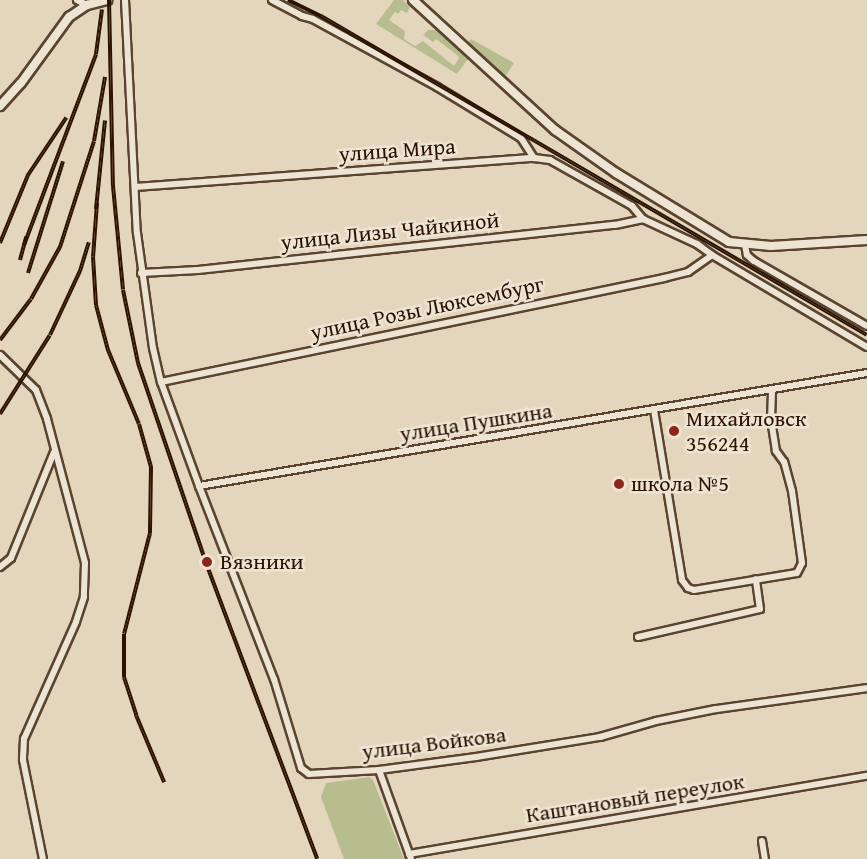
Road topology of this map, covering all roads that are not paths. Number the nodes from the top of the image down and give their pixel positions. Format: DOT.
graph roads {
  1 [pos="77,0"];
  2 [pos="107,0"];
  3 [pos="124,0"];
  4 [pos="272,0"];
  5 [pos="413,0"];
  6 [pos="87,5"];
  7 [pos="0,106"];
  8 [pos="534,158"];
  9 [pos="135,187"];
  10 [pos="643,219"];
  11 [pos="867,240"];
  12 [pos="745,245"];
  13 [pos="712,255"];
  14 [pos="141,273"];
  15 [pos="867,326"];
  16 [pos="867,347"];
  17 [pos="0,355"];
  18 [pos="867,373"];
  19 [pos="161,382"];
  20 [pos="772,390"];
  21 [pos="654,410"];
  22 [pos="54,451"];
  23 [pos="199,486"];
  24 [pos="0,567"];
  25 [pos="756,579"];
  26 [pos="638,637"];
  27 [pos="867,688"];
  28 [pos="379,770"];
  29 [pos="867,776"];
  30 [pos="762,841"];
  31 [pos="410,857"];
  32 [pos="43,859"];
  33 [pos="765,859"];
  1 -- 6 [label="street"];
  2 -- 6 [label="main road"];
  3 -- 9 [label="street"];
  4 -- 8 [label="street"];
  5 -- 12 [label="main road"];
  6 -- 7 [label="main road"];
  8 -- 9 [label="street, улица Мира"];
  8 -- 10 [label="street, улица Мира"];
  9 -- 14 [label="street"];
  10 -- 13 [label="street"];
  10 -- 14 [label="street, улица Лизы Чайкиной"];
  11 -- 12 [label="main road"];
  12 -- 15 [label="street"];
  13 -- 16 [label="street"];
  13 -- 19 [label="street, улица Розы Люксембург"];
  14 -- 19 [label="street"];
  17 -- 22 [label="street"];
  18 -- 20 [label="street, улица Пушкина"];
  19 -- 23 [label="street"];
  20 -- 21 [label="street, улица Пушкина"];
  20 -- 25 [label="street"];
  21 -- 23 [label="street, улица Пушкина"];
  21 -- 25 [label="street"];
  22 -- 24 [label="street"];
  22 -- 32 [label="street"];
  23 -- 28 [label="street, улица Войкова"];
  25 -- 26 [label="street"];
  27 -- 28 [label="street, улица Войкова"];
  28 -- 31 [label="street"];
  29 -- 31 [label="street, Каштановый переулок"];
  30 -- 33 [label="street"];
}
